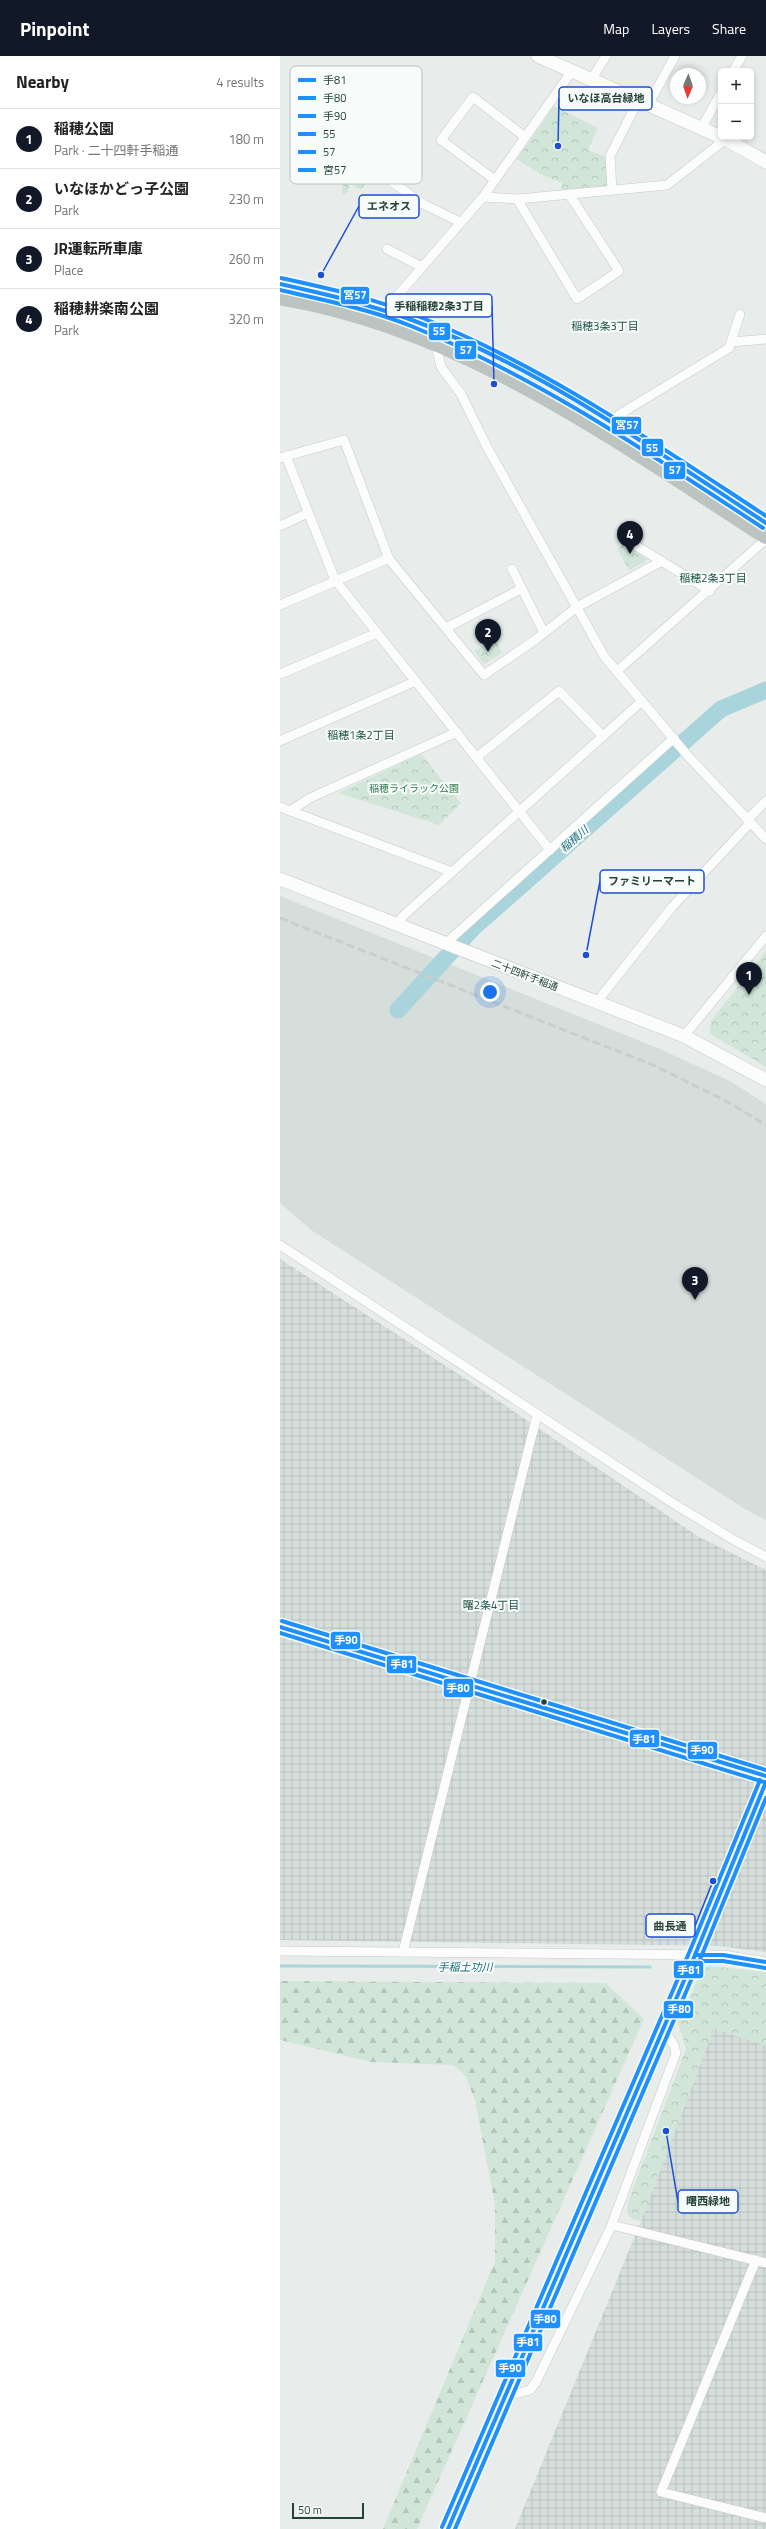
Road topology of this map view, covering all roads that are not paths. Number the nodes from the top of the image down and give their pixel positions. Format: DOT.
graph roads {
  1 [pos="538,56"];
  2 [pos="606,56"];
  3 [pos="675,56"];
  4 [pos="742,56"];
  5 [pos="735,68"];
  6 [pos="572,71"];
  7 [pos="591,80"];
  8 [pos="718,99"];
  9 [pos="644,101"];
  10 [pos="702,127"];
  11 [pos="718,135"];
  12 [pos="525,138"];
  13 [pos="721,140"];
  14 [pos="727,140"];
  15 [pos="766,162"];
  16 [pos="495,180"];
  17 [pos="395,184"];
  18 [pos="612,190"];
  19 [pos="569,194"];
  20 [pos="483,197"];
  21 [pos="517,199"];
  22 [pos="460,222"];
  23 [pos="387,249"];
  24 [pos="422,267"];
  25 [pos="280,284"];
  26 [pos="280,298"];
  27 [pos="385,310"];
  28 [pos="740,314"];
  29 [pos="766,339"];
  30 [pos="732,342"];
  31 [pos="436,345"];
  32 [pos="607,427"];
  33 [pos="283,457"];
  34 [pos="308,513"];
  35 [pos="766,523"];
  36 [pos="280,526"];
  37 [pos="766,538"];
  38 [pos="635,545"];
  39 [pos="389,558"];
  40 [pos="662,561"];
  41 [pos="512,569"];
  42 [pos="335,580"];
  43 [pos="522,589"];
  44 [pos="710,591"];
  45 [pos="280,605"];
  46 [pos="577,607"];
  47 [pos="446,628"];
  48 [pos="377,633"];
  49 [pos="544,633"];
  50 [pos="617,671"];
  51 [pos="280,674"];
  52 [pos="416,681"];
  53 [pos="642,701"];
  54 [pos="456,732"];
  55 [pos="603,736"];
  56 [pos="675,740"];
  57 [pos="280,741"];
  58 [pos="477,757"];
  59 [pos="766,801"];
  60 [pos="280,807"];
  61 [pos="290,811"];
  62 [pos="520,811"];
  63 [pos="748,821"];
  64 [pos="766,839"];
  65 [pos="550,850"];
  66 [pos="452,872"];
  67 [pos="280,879"];
  68 [pos="398,924"];
  69 [pos="766,936"];
  70 [pos="448,945"];
  71 [pos="596,1002"];
  72 [pos="684,1036"];
  73 [pos="766,1080"];
  74 [pos="280,1245"];
  75 [pos="537,1415"];
  76 [pos="766,1557"];
  77 [pos="280,1627"];
  78 [pos="471,1686"];
  79 [pos="766,1776"];
  80 [pos="766,1782"];
  81 [pos="280,1951"];
  82 [pos="402,1952"];
  83 [pos="695,1955"];
  84 [pos="766,1962"];
  85 [pos="663,2029"];
  86 [pos="612,2225"];
  87 [pos="756,2260"];
  88 [pos="766,2263"];
  89 [pos="504,2397"];
  90 [pos="766,2518"];
  91 [pos="448,2529"];
  1 -- 6 [label="street"];
  2 -- 7 [label="street"];
  3 -- 9 [label="street"];
  4 -- 5 [label="street"];
  6 -- 7 [label="street"];
  6 -- 12 [label="street"];
  7 -- 9 [label="street"];
  8 -- 10 [label="street"];
  9 -- 10 [label="street"];
  9 -- 18 [label="street"];
  10 -- 11 [label="street"];
  12 -- 16 [label="street"];
  12 -- 16 [label="street"];
  13 -- 18 [label="street"];
  14 -- 15 [label="street"];
  16 -- 20 [label="street"];
  17 -- 22 [label="street"];
  18 -- 19 [label="street"];
  19 -- 21 [label="street"];
  19 -- 21 [label="street"];
  20 -- 21 [label="street"];
  20 -- 22 [label="street"];
  22 -- 24 [label="street"];
  23 -- 24 [label="street"];
  24 -- 27 [label="street"];
  25 -- 27 [label="highway"];
  26 -- 31 [label="highway"];
  27 -- 32 [label="highway"];
  28 -- 30 [label="street"];
  29 -- 30 [label="street"];
  30 -- 32 [label="street"];
  31 -- 32 [label="highway"];
  31 -- 46 [label="street"];
  32 -- 35 [label="highway"];
  32 -- 37 [label="highway"];
  33 -- 34 [label="street"];
  33 -- 39 [label="street"];
  34 -- 36 [label="street"];
  34 -- 42 [label="street"];
  37 -- 44 [label="street"];
  38 -- 40 [label="street"];
  39 -- 42 [label="street"];
  39 -- 47 [label="street"];
  40 -- 44 [label="street"];
  40 -- 46 [label="street"];
  41 -- 43 [label="street"];
  42 -- 45 [label="street"];
  42 -- 48 [label="street"];
  43 -- 47 [label="street"];
  43 -- 49 [label="street"];
  44 -- 50 [label="street"];
  46 -- 49 [label="street"];
  46 -- 50 [label="street"];
  47 -- 49 [label="street"];
  48 -- 51 [label="street"];
  48 -- 52 [label="street"];
  50 -- 53 [label="street"];
  52 -- 54 [label="street"];
  52 -- 57 [label="street"];
  53 -- 55 [label="street"];
  53 -- 56 [label="street"];
  54 -- 58 [label="street"];
  54 -- 61 [label="street"];
  55 -- 58 [label="street"];
  55 -- 62 [label="street"];
  56 -- 63 [label="street"];
  56 -- 65 [label="street"];
  58 -- 62 [label="street"];
  59 -- 63 [label="street"];
  60 -- 61 [label="street"];
  61 -- 66 [label="street"];
  62 -- 65 [label="street"];
  62 -- 66 [label="street"];
  63 -- 64 [label="street"];
  63 -- 71 [label="street"];
  65 -- 70 [label="street"];
  66 -- 68 [label="street"];
  67 -- 68 [label="street, 二十四軒手稲通"];
  68 -- 70 [label="street, 二十四軒手稲通"];
  69 -- 72 [label="street"];
  70 -- 71 [label="street, 二十四軒手稲通"];
  71 -- 72 [label="street, 二十四軒手稲通"];
  72 -- 73 [label="street, 二十四軒手稲通"];
  74 -- 75 [label="street"];
  75 -- 76 [label="street"];
  75 -- 78 [label="street"];
  77 -- 78 [label="street"];
  78 -- 79 [label="street"];
  78 -- 82 [label="street"];
  80 -- 83 [label="street"];
  81 -- 82 [label="street"];
  82 -- 83 [label="street"];
  83 -- 84 [label="street"];
  83 -- 85 [label="street"];
  85 -- 86 [label="street"];
  85 -- 89 [label="street"];
  86 -- 87 [label="street"];
  86 -- 89 [label="street"];
  87 -- 88 [label="street"];
  87 -- 90 [label="street"];
  89 -- 91 [label="street"];
}
